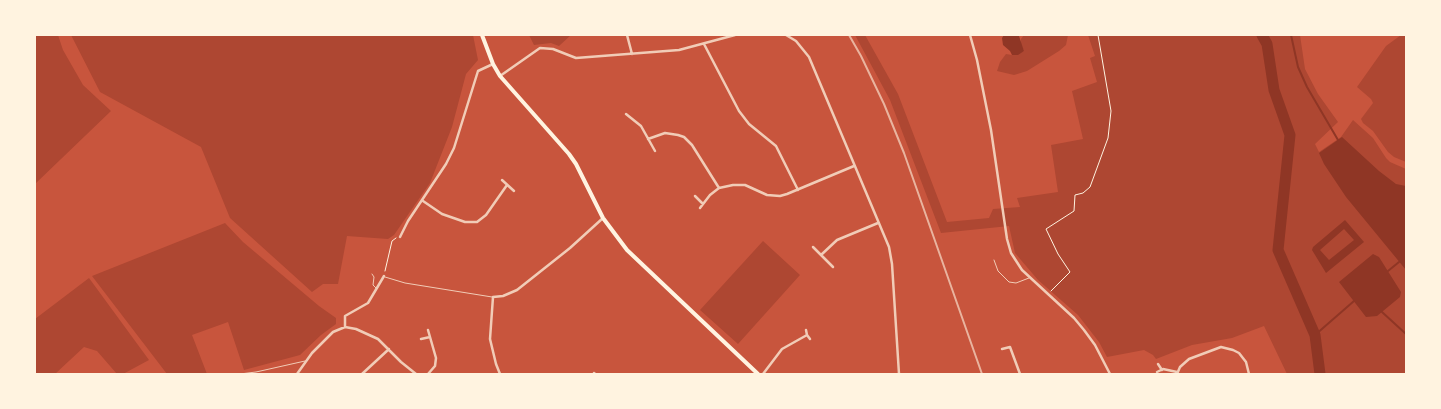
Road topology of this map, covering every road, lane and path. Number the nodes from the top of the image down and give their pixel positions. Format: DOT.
graph roads {
  1 [pos="482,35"];
  2 [pos="627,35"];
  3 [pos="735,35"];
  4 [pos="786,35"];
  5 [pos="970,35"];
  6 [pos="1098,35"];
  7 [pos="704,44"];
  8 [pos="632,54"];
  9 [pos="493,64"];
  10 [pos="500,76"];
  11 [pos="626,114"];
  12 [pos="648,139"];
  13 [pos="655,152"];
  14 [pos="854,166"];
  15 [pos="502,180"];
  16 [pos="508,185"];
  17 [pos="719,188"];
  18 [pos="798,190"];
  19 [pos="514,191"];
  20 [pos="695,196"];
  21 [pos="423,201"];
  22 [pos="703,204"];
  23 [pos="700,208"];
  24 [pos="603,218"];
  25 [pos="878,223"];
  26 [pos="400,237"];
  27 [pos="813,247"];
  28 [pos="821,255"];
  29 [pos="994,260"];
  30 [pos="833,268"];
  31 [pos="372,274"];
  32 [pos="384,276"];
  33 [pos="1030,277"];
  34 [pos="376,289"];
  35 [pos="1048,294"];
  36 [pos="493,297"];
  37 [pos="345,327"];
  38 [pos="428,330"];
  39 [pos="806,330"];
  40 [pos="807,335"];
  41 [pos="430,337"];
  42 [pos="421,339"];
  43 [pos="810,339"];
  44 [pos="389,349"];
  45 [pos="1002,349"];
  46 [pos="306,360"];
  47 [pos="1158,364"];
  48 [pos="1162,370"];
  49 [pos="1157,372"];
  50 [pos="1177,373"];
  51 [pos="240,374"];
  52 [pos="297,374"];
  53 [pos="362,374"];
  54 [pos="416,374"];
  55 [pos="428,374"];
  56 [pos="500,374"];
  57 [pos="758,374"];
  58 [pos="763,374"];
  59 [pos="899,374"];
  60 [pos="1020,374"];
  61 [pos="1110,374"];
  62 [pos="1249,374"];
  1 -- 9 [label="main road"];
  2 -- 8 [label="street"];
  3 -- 7 [label="street"];
  4 -- 14 [label="street"];
  5 -- 33 [label="street"];
  6 -- 35 [label="path"];
  7 -- 8 [label="street"];
  7 -- 18 [label="street"];
  8 -- 10 [label="street"];
  9 -- 10 [label="main road"];
  9 -- 21 [label="street"];
  10 -- 24 [label="main road"];
  11 -- 12 [label="street"];
  12 -- 13 [label="street"];
  12 -- 17 [label="street"];
  14 -- 18 [label="street"];
  14 -- 25 [label="street"];
  15 -- 16 [label="street"];
  16 -- 19 [label="street"];
  16 -- 21 [label="street"];
  17 -- 18 [label="street"];
  17 -- 22 [label="street"];
  20 -- 22 [label="street"];
  21 -- 26 [label="street"];
  22 -- 23 [label="street"];
  24 -- 36 [label="street"];
  24 -- 57 [label="main road"];
  25 -- 28 [label="street"];
  25 -- 59 [label="street"];
  26 -- 32 [label="path"];
  27 -- 28 [label="street"];
  28 -- 30 [label="street"];
  29 -- 33 [label="lane"];
  31 -- 34 [label="lane"];
  32 -- 34 [label="street"];
  32 -- 36 [label="lane"];
  33 -- 35 [label="street"];
  34 -- 37 [label="street"];
  35 -- 61 [label="street"];
  36 -- 56 [label="street"];
  37 -- 44 [label="street"];
  37 -- 46 [label="street"];
  38 -- 41 [label="street"];
  39 -- 40 [label="street"];
  40 -- 43 [label="street"];
  40 -- 58 [label="street"];
  41 -- 42 [label="street"];
  41 -- 55 [label="street"];
  44 -- 53 [label="street"];
  44 -- 54 [label="street"];
  45 -- 60 [label="street"];
  46 -- 51 [label="lane"];
  46 -- 52 [label="street"];
  47 -- 48 [label="street"];
  48 -- 49 [label="street"];
  48 -- 50 [label="street"];
  50 -- 62 [label="street"];
}
